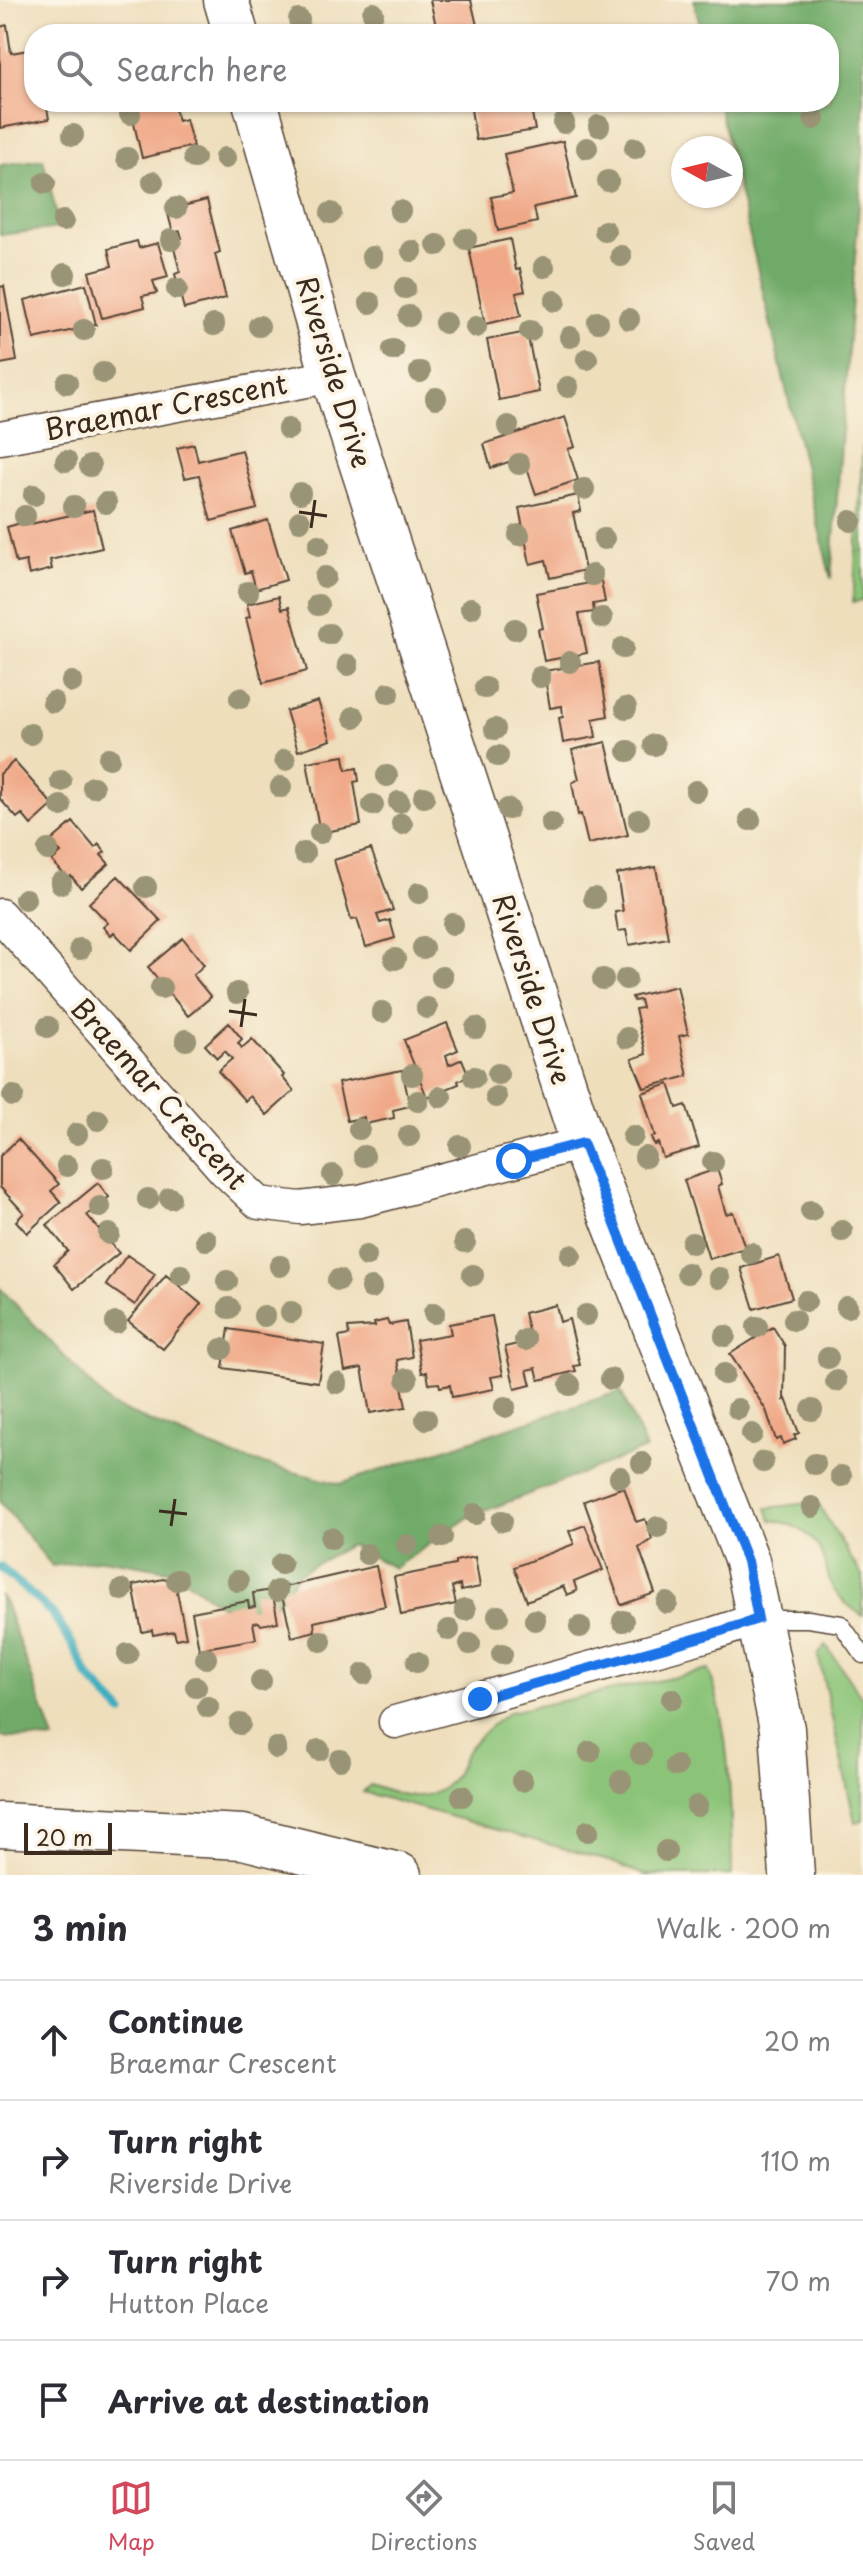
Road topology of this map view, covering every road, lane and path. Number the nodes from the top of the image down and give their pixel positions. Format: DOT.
graph roads {
  1 [pos="226,0"];
  2 [pos="233,24"];
  3 [pos="258,112"];
  4 [pos="333,376"];
  5 [pos="0,438"];
  6 [pos="0,915"];
  7 [pos="583,1143"];
  8 [pos="758,1619"];
  9 [pos="863,1655"];
  10 [pos="395,1722"];
  11 [pos="0,1825"];
  12 [pos="399,1875"];
  13 [pos="792,1875"];
  1 -- 2 [label="main road"];
  3 -- 4 [label="main road, Riverside Drive"];
  4 -- 5 [label="street, Braemar Crescent"];
  4 -- 7 [label="main road, Riverside Drive"];
  6 -- 7 [label="street, Braemar Crescent"];
  7 -- 8 [label="main road, Riverside Drive"];
  8 -- 9 [label="lane"];
  8 -- 10 [label="street"];
  8 -- 13 [label="main road, Riverside Drive"];
  11 -- 12 [label="main road"];
}
